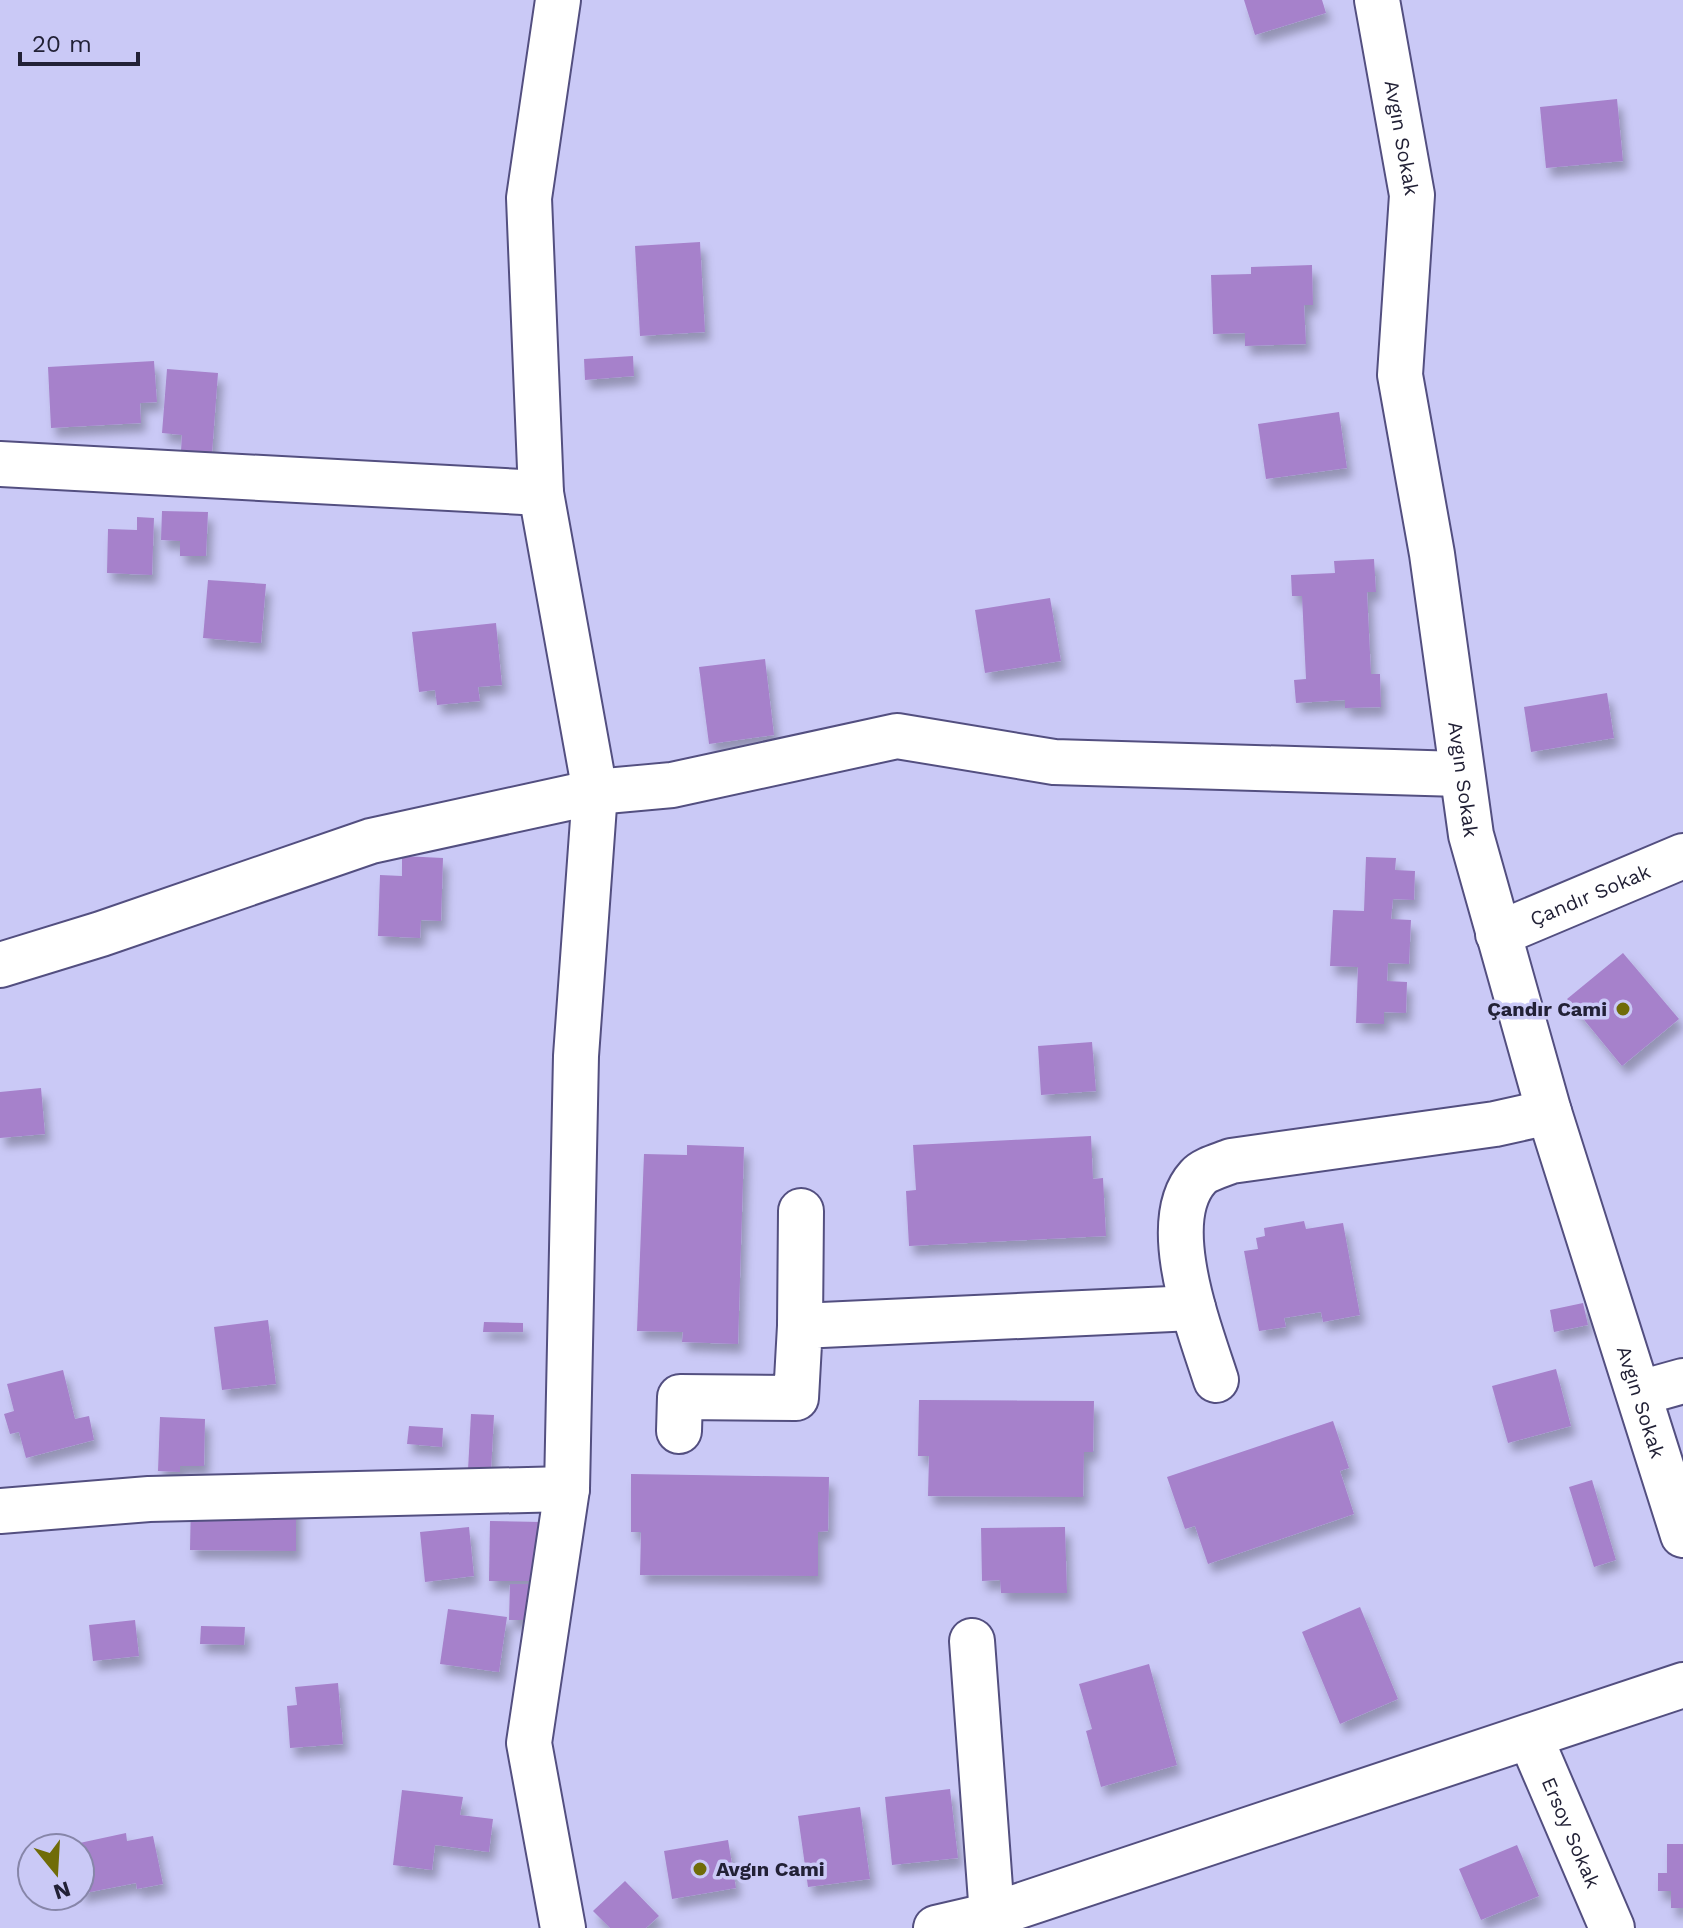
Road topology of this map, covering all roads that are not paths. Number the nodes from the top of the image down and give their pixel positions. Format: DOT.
graph roads {
  1 [pos="558,0"];
  2 [pos="1377,0"];
  3 [pos="0,464"];
  4 [pos="541,493"];
  5 [pos="1460,774"];
  6 [pos="595,792"];
  7 [pos="1683,856"];
  8 [pos="1498,934"];
  9 [pos="0,965"];
  10 [pos="1549,1112"];
  11 [pos="801,1211"];
  12 [pos="1193,1308"];
  13 [pos="800,1326"];
  14 [pos="1216,1380"];
  15 [pos="1683,1381"];
  16 [pos="1640,1393"];
  17 [pos="679,1431"];
  18 [pos="567,1489"];
  19 [pos="0,1511"];
  20 [pos="1683,1535"];
  21 [pos="972,1641"];
  22 [pos="1683,1685"];
  23 [pos="1530,1737"];
  24 [pos="992,1915"];
  25 [pos="563,1928"];
  26 [pos="936,1928"];
  27 [pos="1612,1928"];
  1 -- 4 [label="street"];
  2 -- 5 [label="street, Avgın Sokak"];
  3 -- 4 [label="street"];
  4 -- 6 [label="street"];
  5 -- 6 [label="street"];
  5 -- 8 [label="street, Avgın Sokak"];
  6 -- 9 [label="street"];
  6 -- 18 [label="street"];
  7 -- 8 [label="street, Çandır Sokak"];
  8 -- 10 [label="street, Avgın Sokak"];
  10 -- 12 [label="street"];
  10 -- 16 [label="street, Avgın Sokak"];
  11 -- 13 [label="street"];
  12 -- 13 [label="street"];
  12 -- 14 [label="street"];
  13 -- 17 [label="street"];
  15 -- 16 [label="street"];
  16 -- 20 [label="street, Avgın Sokak"];
  18 -- 19 [label="street"];
  18 -- 25 [label="street"];
  21 -- 24 [label="street"];
  22 -- 23 [label="street"];
  23 -- 24 [label="street"];
  23 -- 27 [label="street, Ersoy Sokak"];
  24 -- 26 [label="street"];
}
